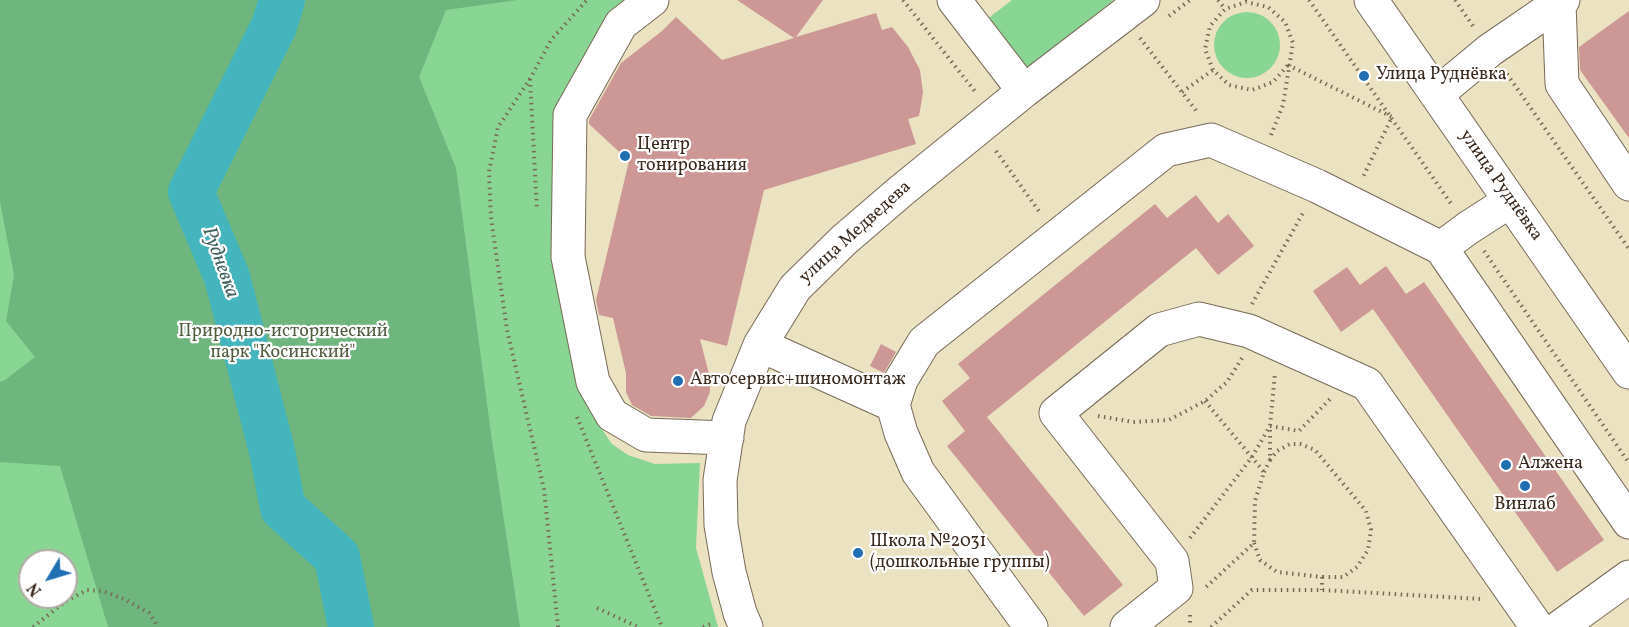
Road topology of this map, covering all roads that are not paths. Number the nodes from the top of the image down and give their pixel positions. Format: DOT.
graph roads {
  1 [pos="652,0"];
  2 [pos="954,0"];
  3 [pos="1143,0"];
  4 [pos="1371,0"];
  5 [pos="1561,1"];
  6 [pos="1024,91"];
  7 [pos="1437,94"];
  8 [pos="1629,184"];
  9 [pos="1510,201"];
  10 [pos="1441,248"];
  11 [pos="760,345"];
  12 [pos="1629,372"];
  13 [pos="893,405"];
  14 [pos="727,438"];
  15 [pos="1629,522"];
  16 [pos="1629,577"];
  17 [pos="746,627"];
  18 [pos="1031,627"];
  19 [pos="1127,627"];
  20 [pos="1537,627"];
  21 [pos="1560,627"];
  1 -- 14 [label="street"];
  2 -- 6 [label="street"];
  3 -- 6 [label="street, улица Медведева"];
  4 -- 7 [label="street, улица Руднёвка"];
  5 -- 7 [label="street"];
  5 -- 8 [label="street"];
  6 -- 11 [label="street, улица Медведева"];
  7 -- 9 [label="street, улица Руднёвка"];
  9 -- 10 [label="street"];
  9 -- 12 [label="street, улица Руднёвка"];
  10 -- 13 [label="street"];
  10 -- 15 [label="street"];
  11 -- 13 [label="street"];
  11 -- 14 [label="street, улица Медведева"];
  13 -- 18 [label="street"];
  14 -- 17 [label="street, улица Медведева"];
  16 -- 21 [label="street"];
  19 -- 20 [label="street"];
}
